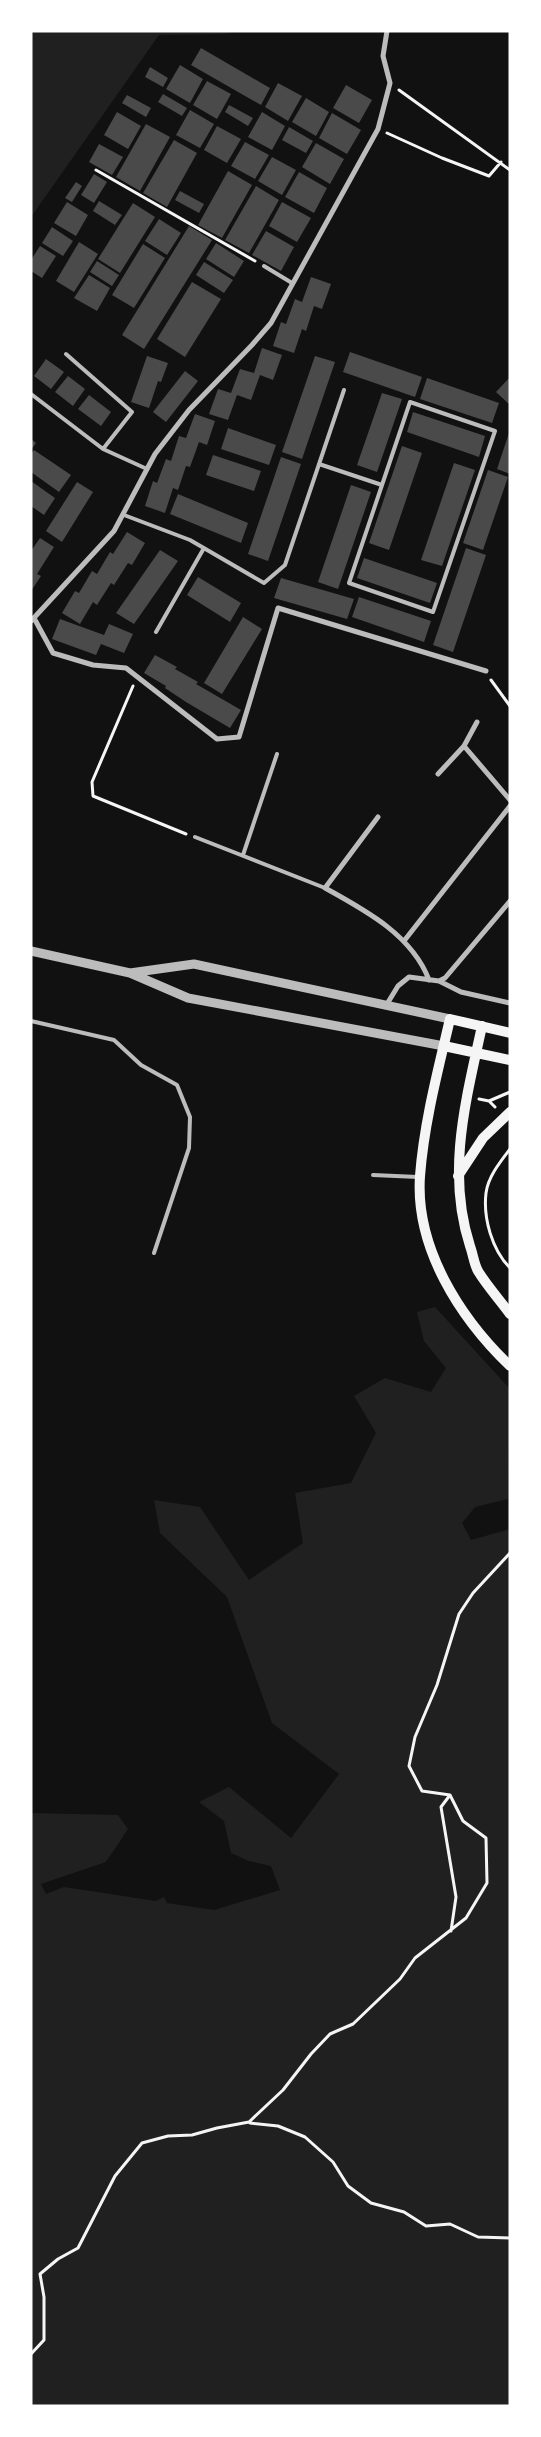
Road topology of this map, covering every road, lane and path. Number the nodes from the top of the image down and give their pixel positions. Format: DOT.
graph roads {
  1 [pos="387,31"];
  2 [pos="390,83"];
  3 [pos="378,129"];
  4 [pos="501,162"];
  5 [pos="96,170"];
  6 [pos="510,170"];
  7 [pos="264,266"];
  8 [pos="292,283"];
  9 [pos="66,354"];
  10 [pos="344,390"];
  11 [pos="31,394"];
  12 [pos="103,449"];
  13 [pos="319,464"];
  14 [pos="147,469"];
  15 [pos="382,485"];
  16 [pos="124,515"];
  17 [pos="204,548"];
  18 [pos="32,620"];
  19 [pos="156,632"];
  20 [pos="486,671"];
  21 [pos="137,676"];
  22 [pos="510,706"];
  23 [pos="477,722"];
  24 [pos="464,746"];
  25 [pos="277,754"];
  26 [pos="438,774"];
  27 [pos="510,800"];
  28 [pos="510,806"];
  29 [pos="378,817"];
  30 [pos="195,837"];
  31 [pos="243,855"];
  32 [pos="325,888"];
  33 [pos="510,901"];
  34 [pos="404,941"];
  35 [pos="31,952"];
  36 [pos="130,974"];
  37 [pos="429,980"];
  38 [pos="439,981"];
  39 [pos="510,1003"];
  40 [pos="387,1004"];
  41 [pos="450,1019"];
  42 [pos="31,1021"];
  43 [pos="482,1026"];
  44 [pos="510,1032"];
  45 [pos="444,1046"];
  46 [pos="476,1052"];
  47 [pos="510,1060"];
  48 [pos="510,1092"];
  49 [pos="489,1101"];
  50 [pos="510,1112"];
  51 [pos="510,1149"];
  52 [pos="373,1175"];
  53 [pos="420,1177"];
  54 [pos="457,1177"];
  55 [pos="154,1253"];
  56 [pos="510,1268"];
  57 [pos="510,1314"];
  58 [pos="510,1366"];
  59 [pos="510,1553"];
  60 [pos="450,1794"];
  61 [pos="450,1931"];
  62 [pos="249,2122"];
  63 [pos="510,2238"];
  64 [pos="31,2354"];
  1 -- 2 [label="street"];
  2 -- 3 [label="street"];
  2 -- 4 [label="path"];
  3 -- 4 [label="path"];
  3 -- 8 [label="street"];
  4 -- 6 [label="path"];
  5 -- 7 [label="path"];
  7 -- 8 [label="lane"];
  8 -- 14 [label="street"];
  9 -- 12 [label="lane"];
  10 -- 13 [label="lane"];
  11 -- 12 [label="lane"];
  12 -- 14 [label="lane"];
  13 -- 15 [label="lane"];
  13 -- 17 [label="lane"];
  14 -- 16 [label="street"];
  15 -- 15 [label="lane"];
  16 -- 17 [label="lane"];
  16 -- 18 [label="street"];
  17 -- 19 [label="lane"];
  18 -- 21 [label="street"];
  20 -- 21 [label="street"];
  20 -- 22 [label="path"];
  21 -- 30 [label="path"];
  23 -- 24 [label="street"];
  24 -- 26 [label="street"];
  24 -- 27 [label="street"];
  25 -- 31 [label="lane"];
  28 -- 34 [label="street"];
  29 -- 32 [label="street"];
  30 -- 31 [label="lane"];
  31 -- 32 [label="lane"];
  32 -- 34 [label="street"];
  33 -- 38 [label="street"];
  34 -- 37 [label="street"];
  35 -- 36 [label="street"];
  36 -- 40 [label="street"];
  36 -- 45 [label="street"];
  37 -- 38 [label="street"];
  37 -- 40 [label="street"];
  38 -- 39 [label="street"];
  40 -- 41 [label="street"];
  41 -- 43 [label="main road"];
  41 -- 45 [label="main road"];
  42 -- 55 [label="lane"];
  43 -- 44 [label="main road"];
  43 -- 46 [label="main road"];
  45 -- 46 [label="main road"];
  45 -- 53 [label="main road"];
  46 -- 47 [label="main road"];
  46 -- 54 [label="main road"];
  48 -- 49 [label="path"];
  50 -- 54 [label="main road"];
  51 -- 56 [label="path"];
  52 -- 53 [label="lane"];
  53 -- 58 [label="main road"];
  54 -- 57 [label="main road"];
  59 -- 60 [label="path"];
  60 -- 61 [label="path"];
  60 -- 61 [label="path"];
  61 -- 62 [label="path"];
  62 -- 63 [label="path"];
  62 -- 64 [label="path"];
}
